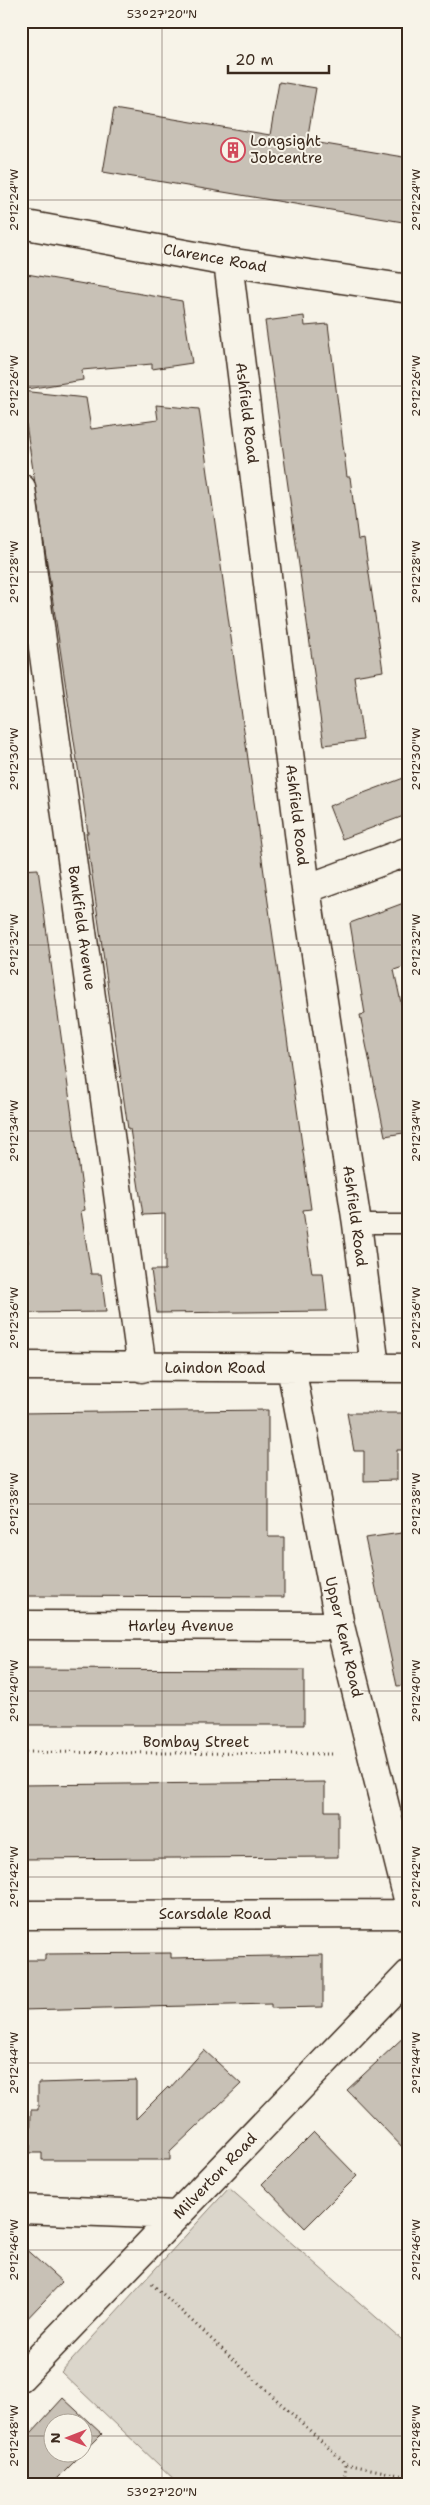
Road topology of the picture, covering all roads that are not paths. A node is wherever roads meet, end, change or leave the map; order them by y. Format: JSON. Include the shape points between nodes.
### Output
{"nodes":[{"id":1,"x":21,"y":224,"type":"edge"},
{"id":2,"x":228,"y":262,"type":"junction"},
{"id":3,"x":409,"y":289,"type":"edge"},
{"id":4,"x":21,"y":488,"type":"edge"},
{"id":5,"x":409,"y":851,"type":"edge"},
{"id":6,"x":306,"y":889,"type":"junction"},
{"id":7,"x":357,"y":1224,"type":"junction"},
{"id":8,"x":409,"y":1224,"type":"edge"},
{"id":9,"x":21,"y":1366,"type":"edge"},
{"id":10,"x":376,"y":1367,"type":"junction"},
{"id":11,"x":142,"y":1368,"type":"junction"},
{"id":12,"x":291,"y":1368,"type":"junction"},
{"id":13,"x":409,"y":1368,"type":"edge"},
{"id":14,"x":21,"y":1625,"type":"edge"},
{"id":15,"x":340,"y":1626,"type":"junction"},
{"id":16,"x":409,"y":1903,"type":"edge"},
{"id":17,"x":409,"y":1914,"type":"edge"},
{"id":18,"x":21,"y":1915,"type":"edge"},
{"id":19,"x":409,"y":1974,"type":"edge"},
{"id":20,"x":21,"y":2209,"type":"edge"},
{"id":21,"x":177,"y":2215,"type":"junction"},
{"id":22,"x":21,"y":2377,"type":"edge"}],
"edges":[{"from":1,"to":2,"type":"street","name":"Clarence Road"},
{"from":2,"to":3,"type":"street","name":"Clarence Road"},
{"from":2,"to":6,"type":"street","name":"Ashfield Road"},
{"from":4,"to":11,"type":"street","name":"Bankfield Avenue"},
{"from":5,"to":6,"type":"street"},
{"from":6,"to":7,"type":"street","name":"Ashfield Road"},
{"from":7,"to":8,"type":"lane"},
{"from":7,"to":10,"type":"street","name":"Ashfield Road"},
{"from":9,"to":11,"type":"street","name":"Laindon Road"},
{"from":10,"to":12,"type":"street","name":"Laindon Road"},
{"from":10,"to":13,"type":"street","name":"Laindon Road"},
{"from":11,"to":12,"type":"street","name":"Laindon Road"},
{"from":12,"to":15,"type":"street","name":"Upper Kent Road"},
{"from":14,"to":15,"type":"street","name":"Harley Avenue"},
{"from":15,"to":16,"type":"street","name":"Upper Kent Road"},
{"from":17,"to":18,"type":"street","name":"Scarsdale Road"},
{"from":19,"to":21,"type":"street","name":"Milverton Road"},
{"from":20,"to":21,"type":"street"},
{"from":21,"to":22,"type":"street","name":"Milverton Road"}]}
